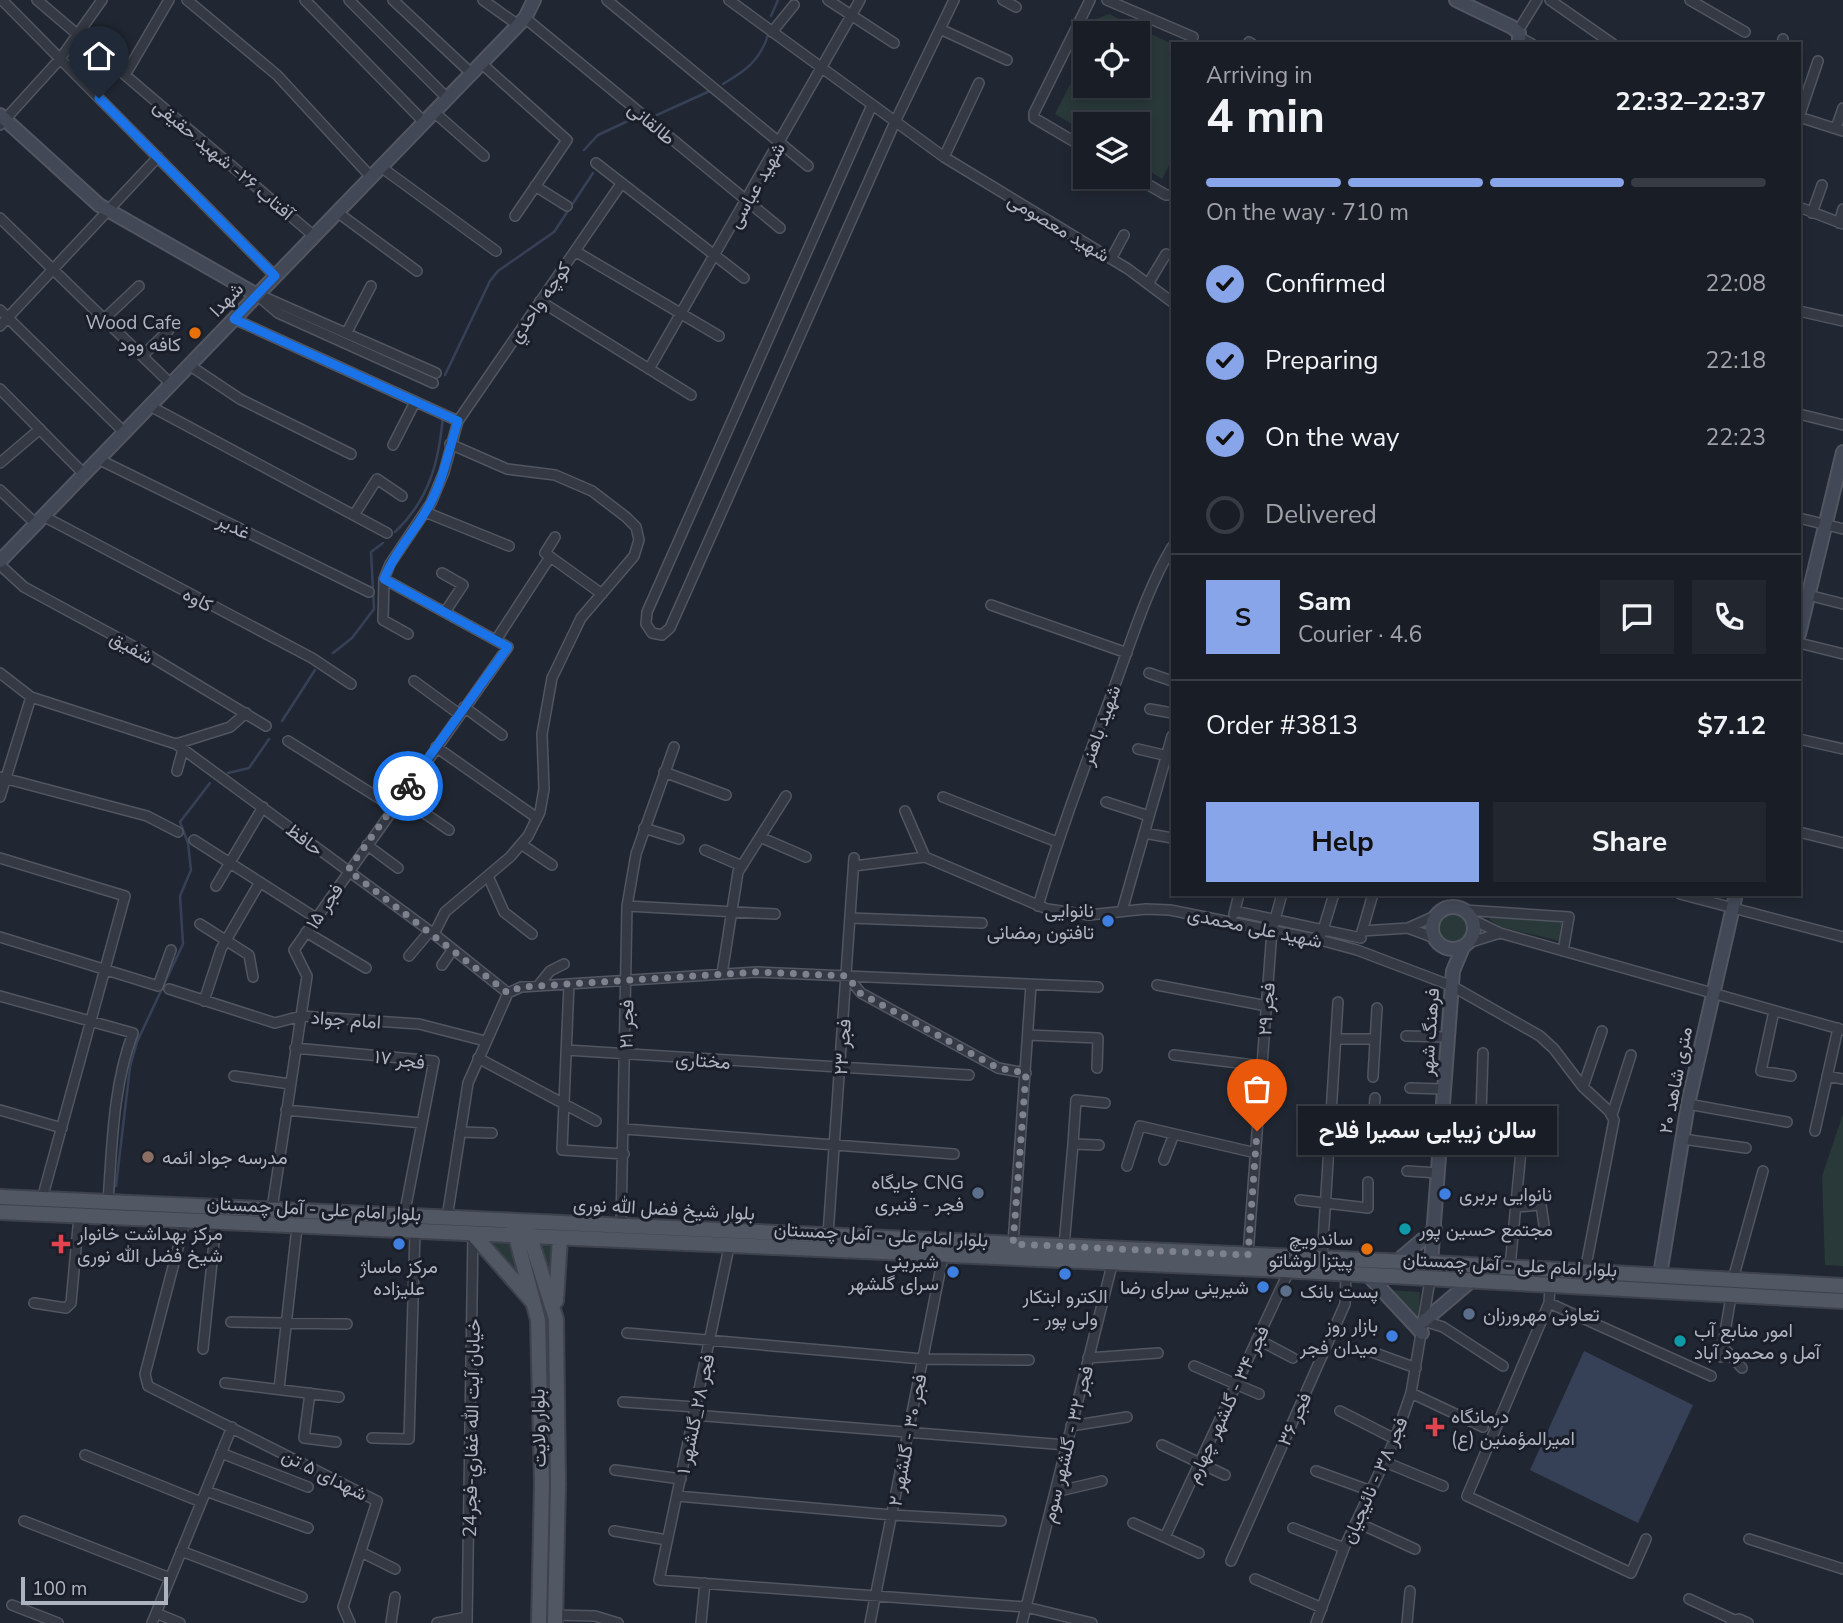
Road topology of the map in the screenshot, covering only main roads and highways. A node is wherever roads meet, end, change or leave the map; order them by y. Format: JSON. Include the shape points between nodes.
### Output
{"nodes":[{"id":1,"x":534,"y":0,"type":"edge"},
{"id":2,"x":1456,"y":0,"type":"edge"},
{"id":3,"x":1520,"y":35,"type":"edge"},
{"id":4,"x":2,"y":120,"type":"edge"},
{"id":5,"x":257,"y":295,"type":"junction"},
{"id":6,"x":1843,"y":452,"type":"edge"},
{"id":7,"x":0,"y":563,"type":"edge"},
{"id":8,"x":1801,"y":625,"type":"edge"},
{"id":9,"x":1452,"y":896,"type":"edge"},
{"id":10,"x":1459,"y":896,"type":"edge"},
{"id":11,"x":1734,"y":901,"type":"edge"},
{"id":12,"x":1441,"y":912,"type":"junction"},
{"id":13,"x":1468,"y":915,"type":"junction"},
{"id":14,"x":1440,"y":943,"type":"junction"},
{"id":15,"x":1466,"y":945,"type":"junction"},
{"id":16,"x":1453,"y":971,"type":"junction"},
{"id":17,"x":0,"y":1197,"type":"edge"},
{"id":18,"x":0,"y":1213,"type":"edge"},
{"id":19,"x":660,"y":1228,"type":"junction"},
{"id":20,"x":521,"y":1229,"type":"junction"},
{"id":21,"x":695,"y":1229,"type":"junction"},
{"id":22,"x":1434,"y":1229,"type":"junction"},
{"id":23,"x":473,"y":1234,"type":"junction"},
{"id":24,"x":560,"y":1238,"type":"junction"},
{"id":25,"x":658,"y":1243,"type":"junction"},
{"id":26,"x":693,"y":1245,"type":"junction"},
{"id":27,"x":1396,"y":1262,"type":"junction"},
{"id":28,"x":1432,"y":1264,"type":"junction"},
{"id":29,"x":1451,"y":1264,"type":"joint"},
{"id":30,"x":1368,"y":1275,"type":"junction"},
{"id":31,"x":1660,"y":1275,"type":"junction"},
{"id":32,"x":1430,"y":1280,"type":"junction"},
{"id":33,"x":1470,"y":1282,"type":"junction"},
{"id":34,"x":1843,"y":1286,"type":"edge"},
{"id":35,"x":549,"y":1290,"type":"junction"},
{"id":36,"x":534,"y":1298,"type":"junction"},
{"id":37,"x":1843,"y":1301,"type":"edge"},
{"id":38,"x":555,"y":1310,"type":"junction"},
{"id":39,"x":555,"y":1619,"type":"edge"},
{"id":40,"x":539,"y":1623,"type":"edge"}],
"edges":[{"from":1,"to":5,"type":"main road","name":"شهدا","via":[[522,21]]},
{"from":2,"to":3,"type":"main road"},
{"from":4,"to":5,"type":"main road","via":[[108,211]]},
{"from":5,"to":7,"type":"main road","name":"شهدا"},
{"from":6,"to":8,"type":"main road"},
{"from":9,"to":12,"type":"main road"},
{"from":10,"to":13,"type":"main road"},
{"from":11,"to":31,"type":"main road","name":"۲۰ متری شاهد","via":[[1688,1104]]},
{"from":12,"to":13,"type":"main road"},
{"from":12,"to":14,"type":"main road","via":[[1433,926]]},
{"from":13,"to":15,"type":"main road","via":[[1474,934]]},
{"from":14,"to":15,"type":"main road"},
{"from":14,"to":16,"type":"main road"},
{"from":15,"to":16,"type":"main road"},
{"from":16,"to":22,"type":"main road","name":"فرهنگ شهر"},
{"from":17,"to":20,"type":"main road","name":"بلوار شیخ فضل الله نوری","via":[[447,1218]]},
{"from":18,"to":23,"type":"main road","name":"بلوار امام علی - آمل چمستان"},
{"from":19,"to":20,"type":"main road","name":"بلوار شیخ فضل الله نوری"},
{"from":19,"to":21,"type":"main road","name":"بلوار شیخ فضل الله نوری"},
{"from":19,"to":25,"type":"main road","via":[[663,1239]]},
{"from":20,"to":23,"type":"main road","name":"بلوار امام علی - آمل چمستان"},
{"from":20,"to":24,"type":"main road","name":"بلوار امام علی - آمل چمستان"},
{"from":20,"to":35,"type":"main road","name":"بلوار ولایت"},
{"from":20,"to":36,"type":"main road","name":"بلوار ولایت"},
{"from":21,"to":26,"type":"main road"},
{"from":21,"to":27,"type":"main road","name":"بلوار شیخ فضل الله نوری"},
{"from":22,"to":27,"type":"main road"},
{"from":22,"to":28,"type":"main road","name":"فرهنگ شهر"},
{"from":23,"to":36,"type":"main road"},
{"from":24,"to":25,"type":"main road","name":"بلوار امام علی - آمل چمستان"},
{"from":24,"to":38,"type":"main road"},
{"from":25,"to":26,"type":"main road","name":"بلوار امام علی - آمل چمستان"},
{"from":26,"to":30,"type":"main road","name":"بلوار امام علی - آمل چمستان"},
{"from":27,"to":28,"type":"main road","name":"بلوار شیخ فضل الله نوری"},
{"from":28,"to":29,"type":"main road","name":"بلوار شیخ فضل الله نوری"},
{"from":28,"to":32,"type":"main road"},
{"from":29,"to":31,"type":"main road","name":"بلوار امام علی - آمل چمستان"},
{"from":30,"to":32,"type":"main road","name":"بلوار امام علی - آمل چمستان"},
{"from":30,"to":33,"type":"main road","via":[[1423,1327]]},
{"from":31,"to":34,"type":"main road","name":"بلوار امام علی - آمل چمستان"},
{"from":32,"to":33,"type":"main road","name":"بلوار امام علی - آمل چمستان"},
{"from":33,"to":37,"type":"main road","name":"بلوار امام علی - آمل چمستان"},
{"from":35,"to":36,"type":"main road","via":[[538,1287]]},
{"from":35,"to":38,"type":"main road","name":"بلوار ولایت"},
{"from":36,"to":40,"type":"main road","name":"بلوار ولایت","via":[[542,1483]]},
{"from":38,"to":39,"type":"main road","name":"بلوار ولایت"}]}
